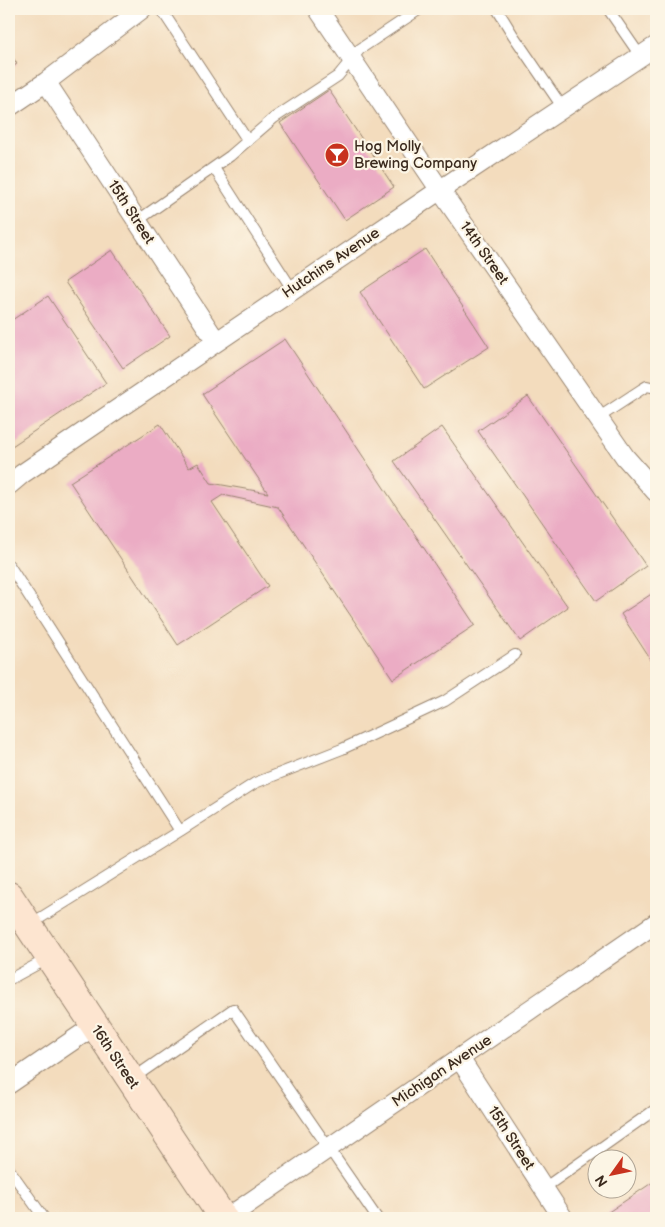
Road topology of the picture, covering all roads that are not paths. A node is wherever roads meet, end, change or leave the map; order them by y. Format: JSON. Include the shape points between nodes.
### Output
{"nodes":[{"id":1,"x":142,"y":9,"type":"edge"},
{"id":2,"x":162,"y":9,"type":"edge"},
{"id":3,"x":318,"y":9,"type":"edge"},
{"id":4,"x":420,"y":9,"type":"edge"},
{"id":5,"x":497,"y":9,"type":"edge"},
{"id":6,"x":608,"y":9,"type":"edge"},
{"id":7,"x":648,"y":52,"type":"edge"},
{"id":8,"x":352,"y":59,"type":"junction"},
{"id":9,"x":46,"y":82,"type":"junction"},
{"id":10,"x":9,"y":107,"type":"edge"},
{"id":11,"x":563,"y":108,"type":"junction"},
{"id":12,"x":248,"y":141,"type":"junction"},
{"id":13,"x":214,"y":168,"type":"junction"},
{"id":14,"x":440,"y":190,"type":"junction"},
{"id":15,"x":137,"y":221,"type":"junction"},
{"id":16,"x":292,"y":289,"type":"junction"},
{"id":17,"x":216,"y":341,"type":"junction"},
{"id":18,"x":651,"y":387,"type":"dead end"},
{"id":19,"x":598,"y":418,"type":"junction"},
{"id":20,"x":9,"y":485,"type":"edge"},
{"id":21,"x":656,"y":492,"type":"edge"},
{"id":22,"x":9,"y":566,"type":"edge"},
{"id":23,"x":516,"y":655,"type":"dead end"},
{"id":24,"x":180,"y":831,"type":"junction"},
{"id":25,"x":9,"y":896,"type":"edge"},
{"id":26,"x":656,"y":923,"type":"edge"},
{"id":27,"x":28,"y":925,"type":"junction"},
{"id":28,"x":50,"y":957,"type":"junction"},
{"id":29,"x":9,"y":978,"type":"edge"},
{"id":30,"x":94,"y":1026,"type":"junction"},
{"id":31,"x":460,"y":1059,"type":"junction"},
{"id":32,"x":131,"y":1080,"type":"junction"},
{"id":33,"x":9,"y":1084,"type":"edge"},
{"id":34,"x":656,"y":1109,"type":"edge"},
{"id":35,"x":329,"y":1148,"type":"junction"},
{"id":36,"x":9,"y":1169,"type":"edge"},
{"id":37,"x":544,"y":1188,"type":"junction"},
{"id":38,"x":44,"y":1218,"type":"edge"},
{"id":39,"x":223,"y":1218,"type":"edge"},
{"id":40,"x":227,"y":1218,"type":"edge"},
{"id":41,"x":377,"y":1218,"type":"edge"},
{"id":42,"x":563,"y":1218,"type":"edge"}],
"edges":[{"from":1,"to":9,"type":"street"},
{"from":2,"to":12,"type":"lane"},
{"from":3,"to":8,"type":"street","name":"14th Street"},
{"from":4,"to":8,"type":"lane","via":[[360,50]]},
{"from":5,"to":11,"type":"lane"},
{"from":6,"to":7,"type":"lane"},
{"from":7,"to":11,"type":"street","name":"Hutchins Avenue"},
{"from":8,"to":12,"type":"lane","via":[[338,76],[274,118]]},
{"from":8,"to":14,"type":"street","name":"14th Street"},
{"from":9,"to":10,"type":"street"},
{"from":9,"to":15,"type":"street","name":"15th Street"},
{"from":11,"to":14,"type":"street","name":"Hutchins Avenue"},
{"from":12,"to":13,"type":"lane"},
{"from":13,"to":15,"type":"lane"},
{"from":13,"to":16,"type":"lane"},
{"from":14,"to":16,"type":"street","name":"Hutchins Avenue"},
{"from":14,"to":19,"type":"street","name":"14th Street"},
{"from":15,"to":17,"type":"street","name":"15th Street"},
{"from":16,"to":17,"type":"street","name":"Hutchins Avenue"},
{"from":17,"to":20,"type":"street","name":"Hutchins Avenue"},
{"from":18,"to":19,"type":"lane","via":[[647,386]]},
{"from":19,"to":21,"type":"street","name":"14th Street","via":[[625,457]]},
{"from":22,"to":24,"type":"lane"},
{"from":23,"to":24,"type":"lane","via":[[446,702],[342,749],[255,783]]},
{"from":24,"to":27,"type":"lane"},
{"from":25,"to":27,"type":"street","name":"16th Street"},
{"from":26,"to":31,"type":"street","name":"Michigan Avenue"},
{"from":27,"to":28,"type":"street","name":"16th Street"},
{"from":28,"to":29,"type":"lane"},
{"from":28,"to":30,"type":"street","name":"16th Street"},
{"from":30,"to":32,"type":"street","name":"16th Street"},
{"from":30,"to":33,"type":"street"},
{"from":31,"to":35,"type":"street","name":"Michigan Avenue"},
{"from":31,"to":37,"type":"street","name":"15th Street"},
{"from":32,"to":35,"type":"lane","via":[[233,1009]]},
{"from":32,"to":39,"type":"street","name":"16th Street"},
{"from":34,"to":37,"type":"lane"},
{"from":35,"to":40,"type":"street","name":"Michigan Avenue"},
{"from":35,"to":41,"type":"lane"},
{"from":36,"to":38,"type":"lane"},
{"from":37,"to":42,"type":"street","name":"15th Street"}]}
